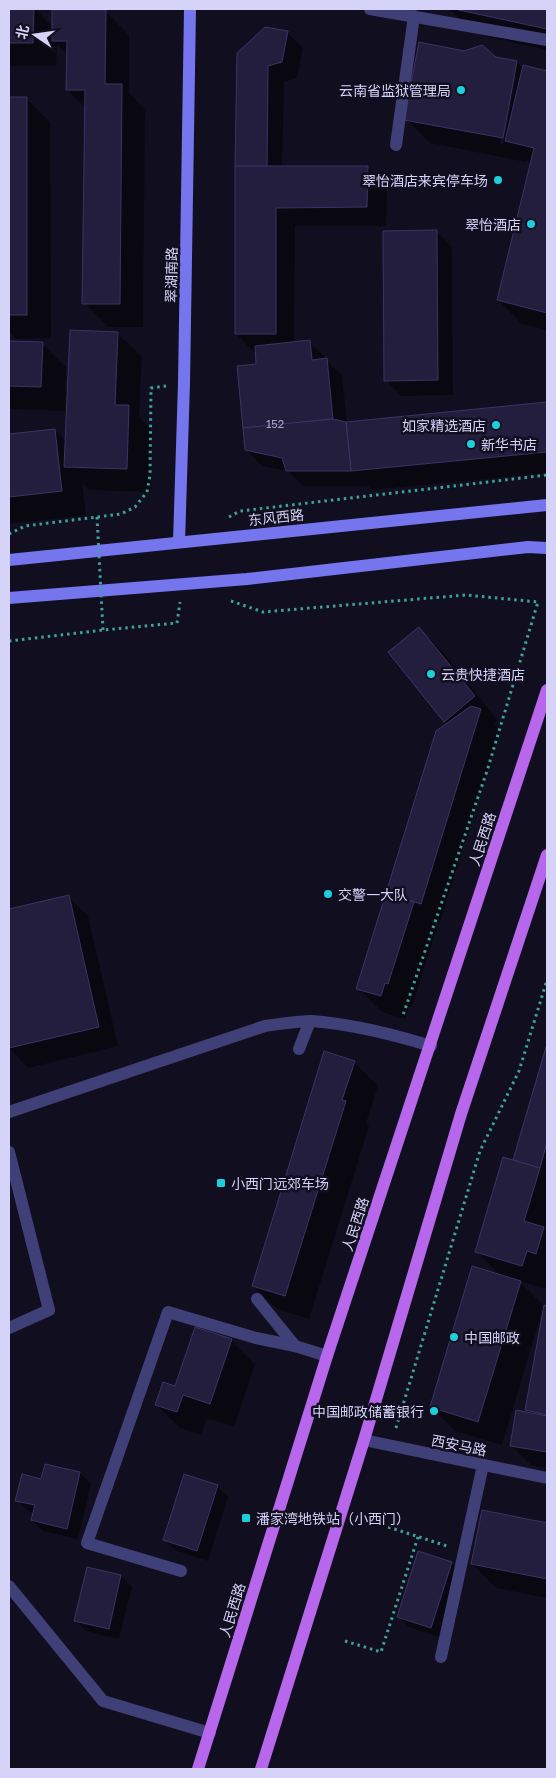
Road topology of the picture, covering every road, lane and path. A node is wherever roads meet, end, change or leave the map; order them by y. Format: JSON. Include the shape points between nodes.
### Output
{"nodes":[{"id":1,"x":190,"y":9,"type":"edge"},
{"id":2,"x":370,"y":9,"type":"edge"},
{"id":3,"x":400,"y":11,"type":"edge"},
{"id":4,"x":414,"y":16,"type":"junction"},
{"id":5,"x":547,"y":39,"type":"edge"},
{"id":6,"x":396,"y":145,"type":"dead end"},
{"id":7,"x":151,"y":388,"type":"dead end"},
{"id":8,"x":547,"y":475,"type":"edge"},
{"id":9,"x":547,"y":505,"type":"edge"},
{"id":10,"x":97,"y":517,"type":"junction"},
{"id":11,"x":223,"y":520,"type":"dead end"},
{"id":12,"x":9,"y":534,"type":"edge"},
{"id":13,"x":179,"y":542,"type":"junction"},
{"id":14,"x":547,"y":548,"type":"edge"},
{"id":15,"x":9,"y":560,"type":"edge"},
{"id":16,"x":9,"y":598,"type":"edge"},
{"id":17,"x":228,"y":600,"type":"dead end"},
{"id":18,"x":177,"y":623,"type":"dead end"},
{"id":19,"x":103,"y":630,"type":"junction"},
{"id":20,"x":9,"y":641,"type":"edge"},
{"id":21,"x":547,"y":690,"type":"edge"},
{"id":22,"x":547,"y":855,"type":"edge"},
{"id":23,"x":547,"y":980,"type":"edge"},
{"id":24,"x":310,"y":1021,"type":"junction"},
{"id":25,"x":396,"y":1035,"type":"junction"},
{"id":26,"x":430,"y":1046,"type":"junction"},
{"id":27,"x":299,"y":1049,"type":"dead end"},
{"id":28,"x":9,"y":1112,"type":"edge"},
{"id":29,"x":9,"y":1152,"type":"edge"},
{"id":30,"x":257,"y":1299,"type":"dead end"},
{"id":31,"x":9,"y":1328,"type":"edge"},
{"id":32,"x":295,"y":1346,"type":"junction"},
{"id":33,"x":327,"y":1356,"type":"junction"},
{"id":34,"x":364,"y":1440,"type":"junction"},
{"id":35,"x":391,"y":1446,"type":"junction"},
{"id":36,"x":483,"y":1465,"type":"junction"},
{"id":37,"x":547,"y":1478,"type":"edge"},
{"id":38,"x":382,"y":1525,"type":"dead end"},
{"id":39,"x":418,"y":1536,"type":"junction"},
{"id":40,"x":464,"y":1552,"type":"junction"},
{"id":41,"x":180,"y":1571,"type":"dead end"},
{"id":42,"x":9,"y":1586,"type":"edge"},
{"id":43,"x":345,"y":1641,"type":"dead end"},
{"id":44,"x":442,"y":1657,"type":"dead end"},
{"id":45,"x":210,"y":1733,"type":"junction"},
{"id":46,"x":198,"y":1769,"type":"edge"},
{"id":47,"x":261,"y":1769,"type":"edge"}],
"edges":[{"from":1,"to":13,"type":"main road","name":"翠湖南路"},
{"from":2,"to":3,"type":"street"},
{"from":3,"to":4,"type":"street"},
{"from":4,"to":5,"type":"street"},
{"from":4,"to":6,"type":"street"},
{"from":7,"to":10,"type":"path","via":[[147,492],[135,507],[120,514]]},
{"from":8,"to":11,"type":"path","via":[[240,511]]},
{"from":9,"to":13,"type":"main road","name":"东风西路"},
{"from":10,"to":12,"type":"path","via":[[24,526]]},
{"from":10,"to":19,"type":"path","bridge":true},
{"from":13,"to":15,"type":"main road","name":"东风西路"},
{"from":14,"to":16,"type":"main road","via":[[528,547],[248,579]]},
{"from":17,"to":25,"type":"path","via":[[263,612],[466,595],[538,602],[487,771]]},
{"from":18,"to":19,"type":"path"},
{"from":19,"to":20,"type":"path"},
{"from":21,"to":26,"type":"main road","name":"人民西路"},
{"from":22,"to":34,"type":"main road","via":[[461,1114]]},
{"from":23,"to":35,"type":"path","via":[[520,1071],[480,1150]]},
{"from":24,"to":25,"type":"street"},
{"from":24,"to":27,"type":"street"},
{"from":24,"to":28,"type":"street","via":[[265,1026]]},
{"from":25,"to":26,"type":"street"},
{"from":26,"to":33,"type":"main road","name":"人民西路"},
{"from":29,"to":31,"type":"street","via":[[49,1310]]},
{"from":30,"to":32,"type":"street"},
{"from":32,"to":33,"type":"street"},
{"from":32,"to":41,"type":"street","via":[[168,1312],[87,1543]]},
{"from":33,"to":45,"type":"main road","name":"人民西路"},
{"from":34,"to":35,"type":"street","name":"西安马路"},
{"from":34,"to":47,"type":"main road"},
{"from":35,"to":36,"type":"street","name":"西安马路"},
{"from":36,"to":37,"type":"street","name":"西安马路"},
{"from":36,"to":40,"type":"street"},
{"from":38,"to":39,"type":"path"},
{"from":39,"to":40,"type":"path"},
{"from":39,"to":43,"type":"path","via":[[381,1652]]},
{"from":40,"to":44,"type":"street"},
{"from":42,"to":45,"type":"street","via":[[103,1701]]},
{"from":45,"to":46,"type":"main road","name":"人民西路"}]}
